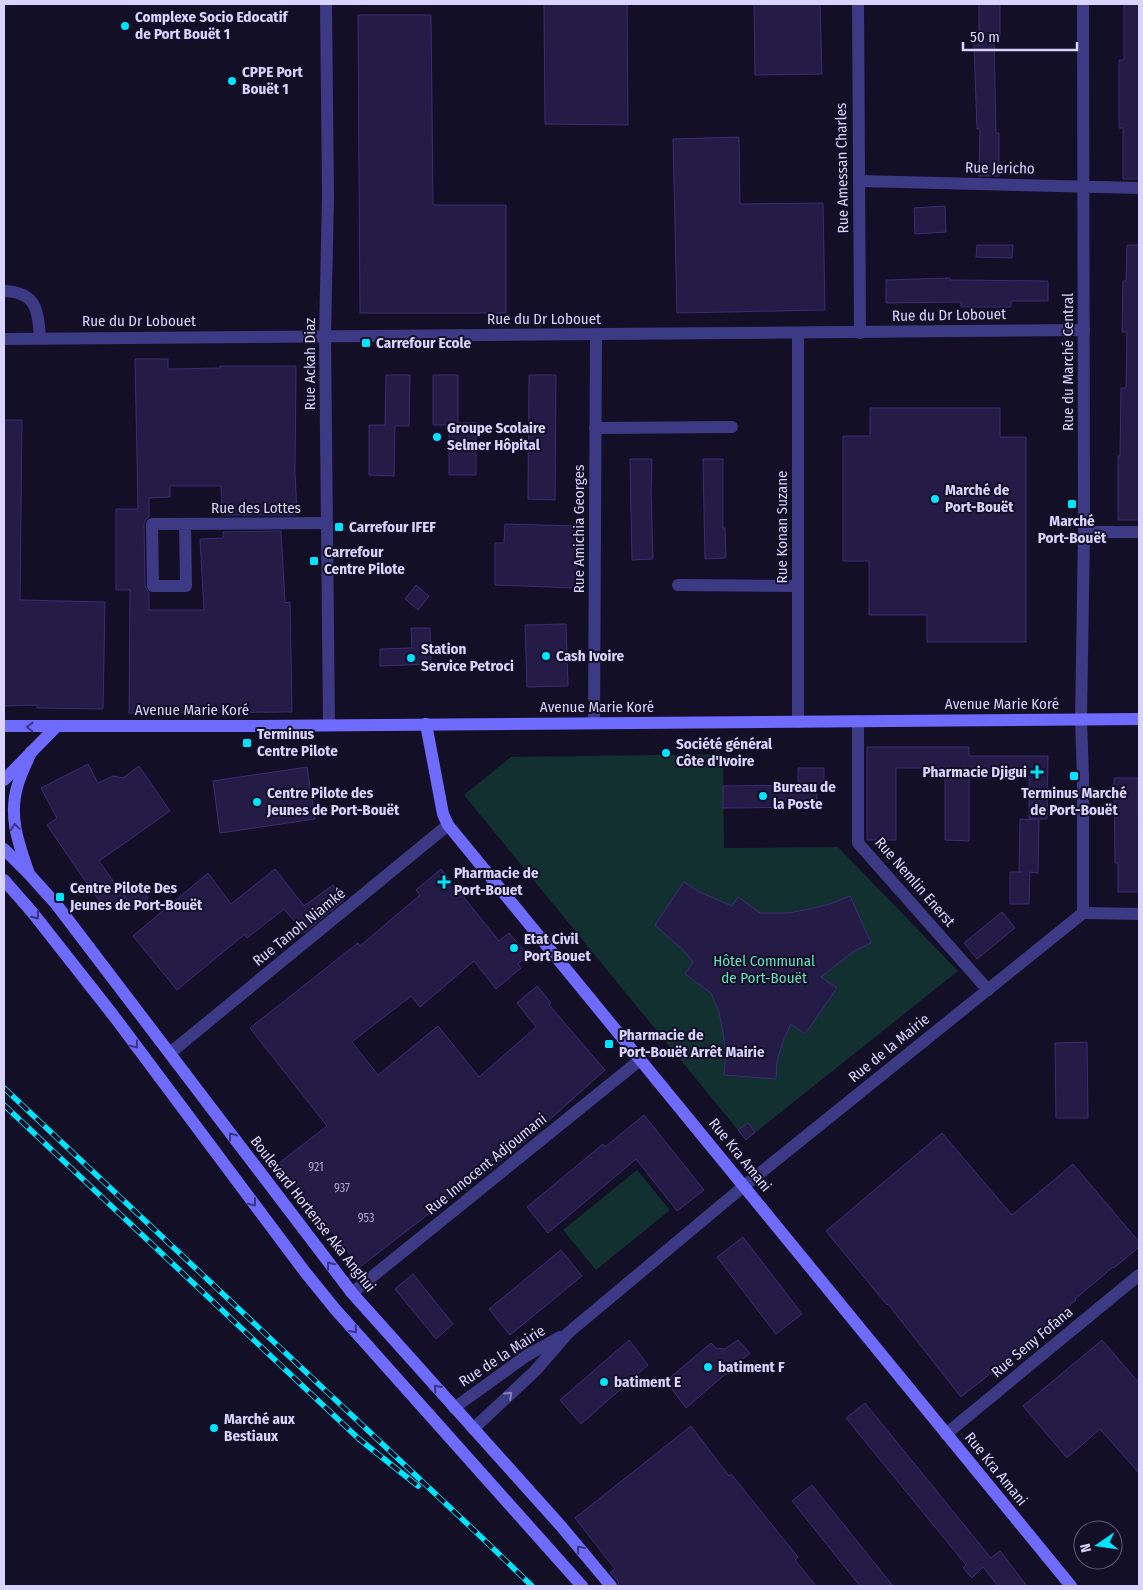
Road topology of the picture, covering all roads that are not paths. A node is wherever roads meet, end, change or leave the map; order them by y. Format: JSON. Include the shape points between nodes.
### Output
{"nodes":[{"id":1,"x":326,"y":4,"type":"edge"},
{"id":2,"x":858,"y":4,"type":"edge"},
{"id":3,"x":1083,"y":4,"type":"edge"},
{"id":4,"x":859,"y":181,"type":"junction"},
{"id":5,"x":1084,"y":186,"type":"junction"},
{"id":6,"x":1139,"y":188,"type":"edge"},
{"id":7,"x":4,"y":292,"type":"edge"},
{"id":8,"x":1084,"y":330,"type":"junction"},
{"id":9,"x":798,"y":333,"type":"junction"},
{"id":10,"x":860,"y":333,"type":"junction"},
{"id":11,"x":596,"y":334,"type":"junction"},
{"id":12,"x":325,"y":336,"type":"junction"},
{"id":13,"x":40,"y":338,"type":"junction"},
{"id":14,"x":4,"y":339,"type":"edge"},
{"id":15,"x":732,"y":427,"type":"dead end"},
{"id":16,"x":595,"y":428,"type":"junction"},
{"id":17,"x":185,"y":524,"type":"junction"},
{"id":18,"x":327,"y":524,"type":"junction"},
{"id":19,"x":1084,"y":532,"type":"junction"},
{"id":20,"x":1139,"y":532,"type":"edge"},
{"id":21,"x":678,"y":585,"type":"dead end"},
{"id":22,"x":798,"y":586,"type":"junction"},
{"id":23,"x":1139,"y":719,"type":"edge"},
{"id":24,"x":1081,"y":720,"type":"junction"},
{"id":25,"x":858,"y":721,"type":"junction"},
{"id":26,"x":798,"y":722,"type":"junction"},
{"id":27,"x":594,"y":723,"type":"junction"},
{"id":28,"x":426,"y":724,"type":"junction"},
{"id":29,"x":329,"y":725,"type":"junction"},
{"id":30,"x":4,"y":726,"type":"edge"},
{"id":31,"x":56,"y":727,"type":"junction"},
{"id":32,"x":31,"y":752,"type":"junction"},
{"id":33,"x":4,"y":780,"type":"edge"},
{"id":34,"x":448,"y":826,"type":"junction"},
{"id":35,"x":4,"y":849,"type":"edge"},
{"id":36,"x":29,"y":874,"type":"junction"},
{"id":37,"x":4,"y":880,"type":"edge"},
{"id":38,"x":1083,"y":913,"type":"junction"},
{"id":39,"x":1139,"y":914,"type":"edge"},
{"id":40,"x":988,"y":990,"type":"junction"},
{"id":41,"x":170,"y":1053,"type":"junction"},
{"id":42,"x":640,"y":1060,"type":"junction"},
{"id":43,"x":744,"y":1186,"type":"junction"},
{"id":44,"x":1139,"y":1275,"type":"edge"},
{"id":45,"x":352,"y":1293,"type":"junction"},
{"id":46,"x":568,"y":1333,"type":"junction"},
{"id":47,"x":454,"y":1408,"type":"junction"},
{"id":48,"x":473,"y":1429,"type":"junction"},
{"id":49,"x":946,"y":1434,"type":"junction"},
{"id":50,"x":582,"y":1586,"type":"edge"},
{"id":51,"x":611,"y":1586,"type":"edge"},
{"id":52,"x":1071,"y":1586,"type":"edge"}],
"edges":[{"from":1,"to":12,"type":"street","name":"Rue Ackah Diaz","via":[[328,196]]},
{"from":2,"to":4,"type":"street","name":"Rue Amessan Charles"},
{"from":3,"to":5,"type":"street","name":"Rue du Marché Central"},
{"from":4,"to":5,"type":"street","name":"Rue Jericho"},
{"from":4,"to":10,"type":"street","name":"Rue Amessan Charles"},
{"from":5,"to":6,"type":"street","name":"Rue Jericho"},
{"from":5,"to":8,"type":"street","name":"Rue du Marché Central"},
{"from":7,"to":13,"type":"street","via":[[26,296],[33,303],[38,313]]},
{"from":8,"to":10,"type":"street","name":"Rue du Dr Lobouet"},
{"from":8,"to":19,"type":"street","name":"Rue du Marché Central"},
{"from":9,"to":10,"type":"street","name":"Rue du Dr Lobouet"},
{"from":9,"to":11,"type":"street","name":"Rue du Dr Lobouet"},
{"from":9,"to":22,"type":"street","name":"Rue Konan Suzane"},
{"from":11,"to":12,"type":"street","name":"Rue du Dr Lobouet"},
{"from":11,"to":16,"type":"street","name":"Rue Amichia Georges"},
{"from":12,"to":13,"type":"street","name":"Rue du Dr Lobouet"},
{"from":12,"to":18,"type":"street","name":"Rue Ackah Diaz"},
{"from":13,"to":14,"type":"street","name":"Rue du Dr Lobouet"},
{"from":15,"to":16,"type":"street"},
{"from":16,"to":27,"type":"street","name":"Rue Amichia Georges"},
{"from":17,"to":17,"type":"street","name":"Rue des Lottes","via":[[186,586],[153,586],[152,524]]},
{"from":17,"to":18,"type":"street","name":"Rue des Lottes"},
{"from":18,"to":29,"type":"street","name":"Rue Ackah Diaz"},
{"from":19,"to":20,"type":"street"},
{"from":19,"to":24,"type":"street","name":"Rue du Marché Central"},
{"from":21,"to":22,"type":"street"},
{"from":22,"to":26,"type":"street","name":"Rue Konan Suzane"},
{"from":23,"to":24,"type":"main road","name":"Avenue Marie Koré"},
{"from":24,"to":25,"type":"main road","name":"Avenue Marie Koré"},
{"from":24,"to":38,"type":"street"},
{"from":25,"to":26,"type":"main road","name":"Avenue Marie Koré"},
{"from":25,"to":40,"type":"street","name":"Rue Nemlin Enerst","via":[[858,843]]},
{"from":26,"to":27,"type":"main road","name":"Avenue Marie Koré"},
{"from":27,"to":28,"type":"main road","name":"Avenue Marie Koré"},
{"from":28,"to":29,"type":"main road","name":"Avenue Marie Koré"},
{"from":28,"to":34,"type":"main road","name":"Rue Kra Amani"},
{"from":29,"to":31,"type":"main road","name":"Avenue Marie Koré"},
{"from":31,"to":30,"type":"main road","name":"Avenue Marie Koré","one_way":true},
{"from":31,"to":32,"type":"main road"},
{"from":32,"to":33,"type":"main road"},
{"from":36,"to":32,"type":"main road","one_way":true,"via":[[16,836],[14,800]]},
{"from":34,"to":41,"type":"street","name":"Rue Tanoh Niamké"},
{"from":34,"to":42,"type":"main road","name":"Rue Kra Amani"},
{"from":35,"to":36,"type":"main road","name":"Boulevard Hortense Aka Anghui"},
{"from":36,"to":41,"type":"main road","name":"Boulevard Hortense Aka Anghui","via":[[56,904]]},
{"from":37,"to":50,"type":"main road","one_way":true,"via":[[101,1000],[335,1309]]},
{"from":38,"to":39,"type":"street"},
{"from":38,"to":40,"type":"street","name":"Rue de la Mairie"},
{"from":40,"to":43,"type":"street","name":"Rue de la Mairie"},
{"from":45,"to":41,"type":"main road","name":"Boulevard Hortense Aka Anghui","one_way":true},
{"from":42,"to":43,"type":"main road","name":"Rue Kra Amani"},
{"from":42,"to":45,"type":"street","name":"Rue Innocent Adjoumani"},
{"from":43,"to":46,"type":"street","name":"Rue de la Mairie"},
{"from":43,"to":49,"type":"main road","name":"Rue Kra Amani"},
{"from":44,"to":49,"type":"street","name":"Rue Seny Fofana"},
{"from":47,"to":45,"type":"main road","name":"Boulevard Hortense Aka Anghui","one_way":true},
{"from":46,"to":47,"type":"street","name":"Rue de la Mairie","via":[[526,1356]]},
{"from":48,"to":46,"type":"street","name":"Rue de la Mairie","one_way":true,"via":[[536,1370]]},
{"from":47,"to":48,"type":"main road","name":"Boulevard Hortense Aka Anghui"},
{"from":51,"to":48,"type":"main road","name":"Boulevard Hortense Aka Anghui","one_way":true,"via":[[560,1524]]},
{"from":49,"to":52,"type":"main road","name":"Rue Kra Amani"}]}
